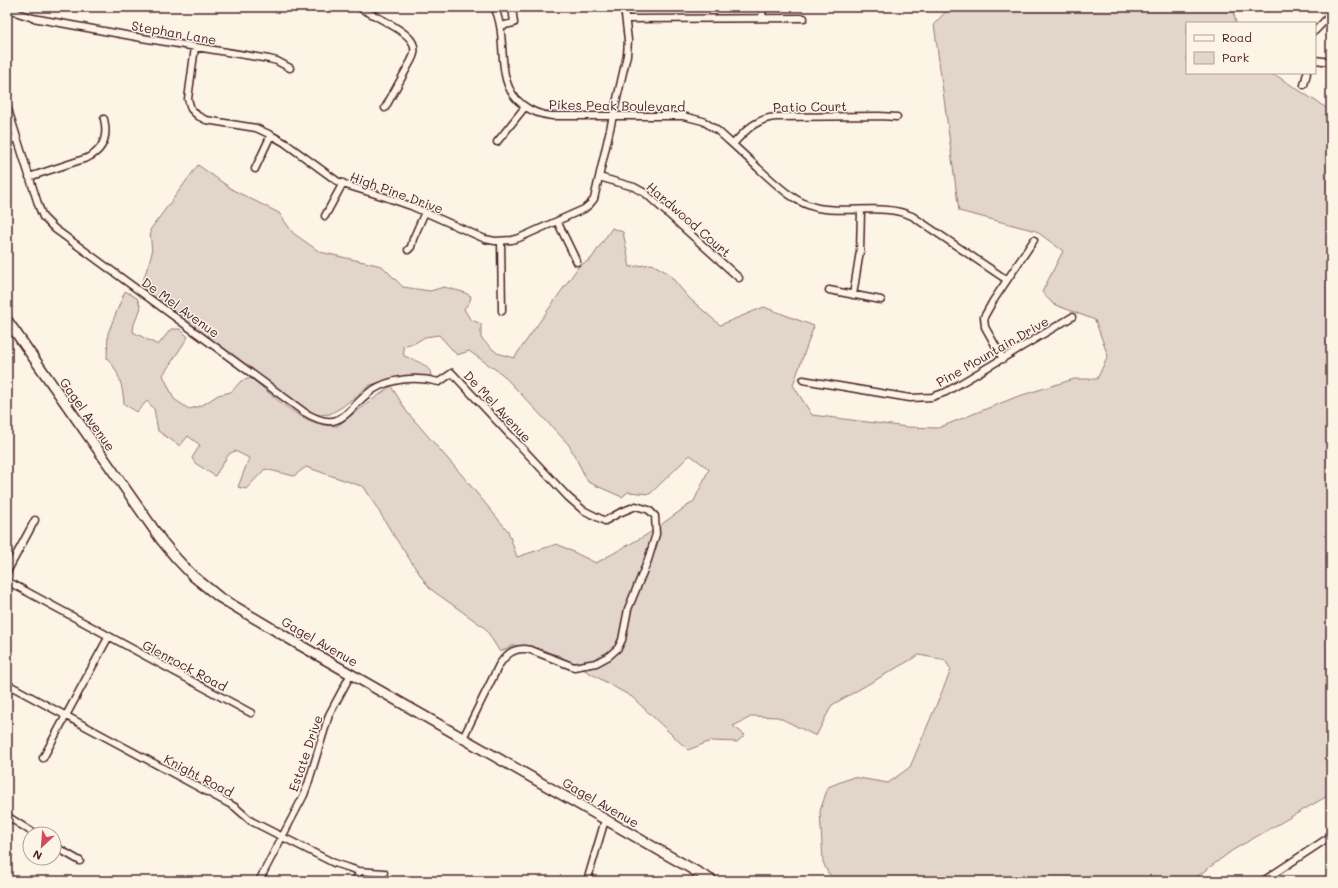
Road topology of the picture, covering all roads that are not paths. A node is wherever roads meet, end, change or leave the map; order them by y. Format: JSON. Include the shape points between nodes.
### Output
{"nodes":[{"id":1,"x":9,"y":7,"type":"edge"},
{"id":2,"x":358,"y":7,"type":"edge"},
{"id":3,"x":494,"y":7,"type":"edge"},
{"id":4,"x":512,"y":7,"type":"edge"},
{"id":5,"x":624,"y":7,"type":"edge"},
{"id":6,"x":763,"y":7,"type":"edge"},
{"id":7,"x":1331,"y":14,"type":"edge"},
{"id":8,"x":762,"y":18,"type":"junction"},
{"id":9,"x":804,"y":18,"type":"dead end"},
{"id":10,"x":626,"y":19,"type":"junction"},
{"id":11,"x":500,"y":26,"type":"junction"},
{"id":12,"x":1316,"y":30,"type":"edge"},
{"id":13,"x":195,"y":47,"type":"junction"},
{"id":14,"x":1316,"y":60,"type":"edge"},
{"id":15,"x":1331,"y":62,"type":"edge"},
{"id":16,"x":290,"y":68,"type":"dead end"},
{"id":17,"x":1307,"y":74,"type":"edge"},
{"id":18,"x":1304,"y":85,"type":"dead end"},
{"id":19,"x":7,"y":106,"type":"edge"},
{"id":20,"x":525,"y":107,"type":"junction"},
{"id":21,"x":385,"y":108,"type":"dead end"},
{"id":22,"x":613,"y":116,"type":"junction"},
{"id":23,"x":897,"y":117,"type":"dead end"},
{"id":24,"x":104,"y":118,"type":"dead end"},
{"id":25,"x":270,"y":135,"type":"junction"},
{"id":26,"x":16,"y":138,"type":"junction"},
{"id":27,"x":7,"y":140,"type":"edge"},
{"id":28,"x":497,"y":142,"type":"dead end"},
{"id":29,"x":733,"y":144,"type":"junction"},
{"id":30,"x":255,"y":169,"type":"dead end"},
{"id":31,"x":29,"y":177,"type":"junction"},
{"id":32,"x":599,"y":177,"type":"junction"},
{"id":33,"x":343,"y":183,"type":"junction"},
{"id":34,"x":861,"y":210,"type":"junction"},
{"id":35,"x":425,"y":212,"type":"junction"},
{"id":36,"x":325,"y":216,"type":"dead end"},
{"id":37,"x":558,"y":221,"type":"junction"},
{"id":38,"x":1034,"y":240,"type":"dead end"},
{"id":39,"x":502,"y":241,"type":"junction"},
{"id":40,"x":408,"y":250,"type":"dead end"},
{"id":41,"x":577,"y":262,"type":"dead end"},
{"id":42,"x":739,"y":278,"type":"dead end"},
{"id":43,"x":1007,"y":280,"type":"junction"},
{"id":44,"x":829,"y":290,"type":"dead end"},
{"id":45,"x":853,"y":295,"type":"junction"},
{"id":46,"x":881,"y":300,"type":"dead end"},
{"id":47,"x":502,"y":311,"type":"dead end"},
{"id":48,"x":1072,"y":317,"type":"dead end"},
{"id":49,"x":7,"y":320,"type":"edge"},
{"id":50,"x":1003,"y":359,"type":"junction"},
{"id":51,"x":802,"y":380,"type":"dead end"},
{"id":52,"x":35,"y":520,"type":"dead end"},
{"id":53,"x":7,"y":572,"type":"edge"},
{"id":54,"x":7,"y":581,"type":"edge"},
{"id":55,"x":109,"y":636,"type":"junction"},
{"id":56,"x":351,"y":674,"type":"junction"},
{"id":57,"x":7,"y":684,"type":"edge"},
{"id":58,"x":251,"y":712,"type":"dead end"},
{"id":59,"x":66,"y":716,"type":"junction"},
{"id":60,"x":463,"y":738,"type":"junction"},
{"id":61,"x":43,"y":758,"type":"dead end"},
{"id":62,"x":7,"y":816,"type":"edge"},
{"id":63,"x":605,"y":820,"type":"junction"},
{"id":64,"x":23,"y":826,"type":"edge"},
{"id":65,"x":1331,"y":836,"type":"edge"},
{"id":66,"x":282,"y":837,"type":"junction"},
{"id":67,"x":62,"y":851,"type":"edge"},
{"id":68,"x":80,"y":861,"type":"dead end"},
{"id":69,"x":359,"y":871,"type":"junction"},
{"id":70,"x":384,"y":873,"type":"dead end"},
{"id":71,"x":259,"y":881,"type":"edge"},
{"id":72,"x":356,"y":881,"type":"edge"},
{"id":73,"x":587,"y":881,"type":"edge"},
{"id":74,"x":713,"y":881,"type":"edge"},
{"id":75,"x":1263,"y":881,"type":"edge"}],
"edges":[{"from":1,"to":13,"type":"street","name":"Stephan Lane","via":[[32,18]]},
{"from":2,"to":21,"type":"street","via":[[403,33],[411,40],[414,48],[412,61]]},
{"from":3,"to":11,"type":"street","name":"Pikes Peak Boulevard"},
{"from":4,"to":11,"type":"street","via":[[514,23]]},
{"from":5,"to":10,"type":"street","name":"High Pine Drive"},
{"from":6,"to":8,"type":"street"},
{"from":7,"to":12,"type":"street"},
{"from":8,"to":9,"type":"street"},
{"from":8,"to":10,"type":"street"},
{"from":10,"to":22,"type":"street","name":"High Pine Drive","via":[[627,55]]},
{"from":11,"to":20,"type":"street","name":"Pikes Peak Boulevard","via":[[505,76],[514,96]]},
{"from":13,"to":16,"type":"street","name":"Stephan Lane","via":[[269,59]]},
{"from":13,"to":25,"type":"street","name":"High Pine Drive","via":[[188,99],[194,112],[206,120],[250,127]]},
{"from":14,"to":15,"type":"street"},
{"from":17,"to":18,"type":"street"},
{"from":19,"to":26,"type":"street","name":"De Mel Avenue"},
{"from":20,"to":22,"type":"street","name":"Pikes Peak Boulevard","via":[[545,115]]},
{"from":20,"to":28,"type":"street"},
{"from":22,"to":29,"type":"street","name":"Pikes Peak Boulevard","via":[[676,116],[698,119],[709,124]]},
{"from":22,"to":32,"type":"street","name":"High Pine Drive"},
{"from":23,"to":29,"type":"street","name":"Patio Court","via":[[766,118],[756,122]]},
{"from":24,"to":31,"type":"street","via":[[104,143],[95,154]]},
{"from":25,"to":30,"type":"street"},
{"from":25,"to":33,"type":"street","name":"High Pine Drive"},
{"from":26,"to":27,"type":"street"},
{"from":26,"to":31,"type":"street","name":"De Mel Avenue"},
{"from":29,"to":34,"type":"street","name":"Pikes Peak Boulevard","via":[[781,189],[799,201],[819,208]]},
{"from":31,"to":60,"type":"street","name":"De Mel Avenue","via":[[40,212],[55,229],[313,418],[328,422],[338,420],[371,392],[394,381],[412,378],[439,382],[452,373],[568,497],[584,510],[605,521],[636,506],[649,510],[655,516],[656,534],[628,609],[618,648],[596,664],[574,667],[524,648],[515,650],[505,656],[499,665]]},
{"from":32,"to":37,"type":"street","name":"High Pine Drive","via":[[594,199],[590,204]]},
{"from":32,"to":42,"type":"street","name":"Hardwood Court","via":[[634,187],[645,193]]},
{"from":33,"to":35,"type":"street","name":"High Pine Drive"},
{"from":33,"to":36,"type":"street"},
{"from":34,"to":43,"type":"street","name":"Pikes Peak Boulevard","via":[[899,211],[912,216]]},
{"from":34,"to":45,"type":"street","via":[[860,251]]},
{"from":35,"to":39,"type":"street","name":"High Pine Drive","via":[[485,239]]},
{"from":35,"to":40,"type":"street"},
{"from":37,"to":39,"type":"street","name":"High Pine Drive","via":[[519,238]]},
{"from":37,"to":41,"type":"street"},
{"from":38,"to":43,"type":"street"},
{"from":39,"to":47,"type":"street"},
{"from":43,"to":50,"type":"street","via":[[984,317],[985,327]]},
{"from":44,"to":45,"type":"street"},
{"from":45,"to":46,"type":"street"},
{"from":48,"to":50,"type":"street","name":"Pine Mountain Drive"},
{"from":49,"to":56,"type":"street","name":"Gagel Avenue","via":[[144,516],[186,569],[219,597]]},
{"from":50,"to":51,"type":"street","name":"Pine Mountain Drive","via":[[946,392],[924,399]]},
{"from":52,"to":53,"type":"street"},
{"from":54,"to":55,"type":"street","name":"Glenrock Road"},
{"from":55,"to":58,"type":"street","name":"Glenrock Road"},
{"from":55,"to":59,"type":"street"},
{"from":56,"to":60,"type":"street","name":"Gagel Avenue"},
{"from":56,"to":66,"type":"street","name":"Estate Drive","via":[[329,715],[308,784]]},
{"from":57,"to":59,"type":"street","name":"Knight Road"},
{"from":59,"to":61,"type":"street"},
{"from":59,"to":66,"type":"street","name":"Knight Road","via":[[235,807],[251,821]]},
{"from":60,"to":63,"type":"street","name":"Gagel Avenue"},
{"from":62,"to":64,"type":"street"},
{"from":63,"to":73,"type":"street"},
{"from":63,"to":74,"type":"street","name":"Gagel Avenue"},
{"from":65,"to":75,"type":"street"},
{"from":66,"to":69,"type":"street","name":"Knight Road","via":[[334,864]]},
{"from":66,"to":71,"type":"street","name":"Estate Drive"},
{"from":67,"to":68,"type":"street"},
{"from":69,"to":70,"type":"street","name":"Knight Road"},
{"from":69,"to":72,"type":"street"}]}
